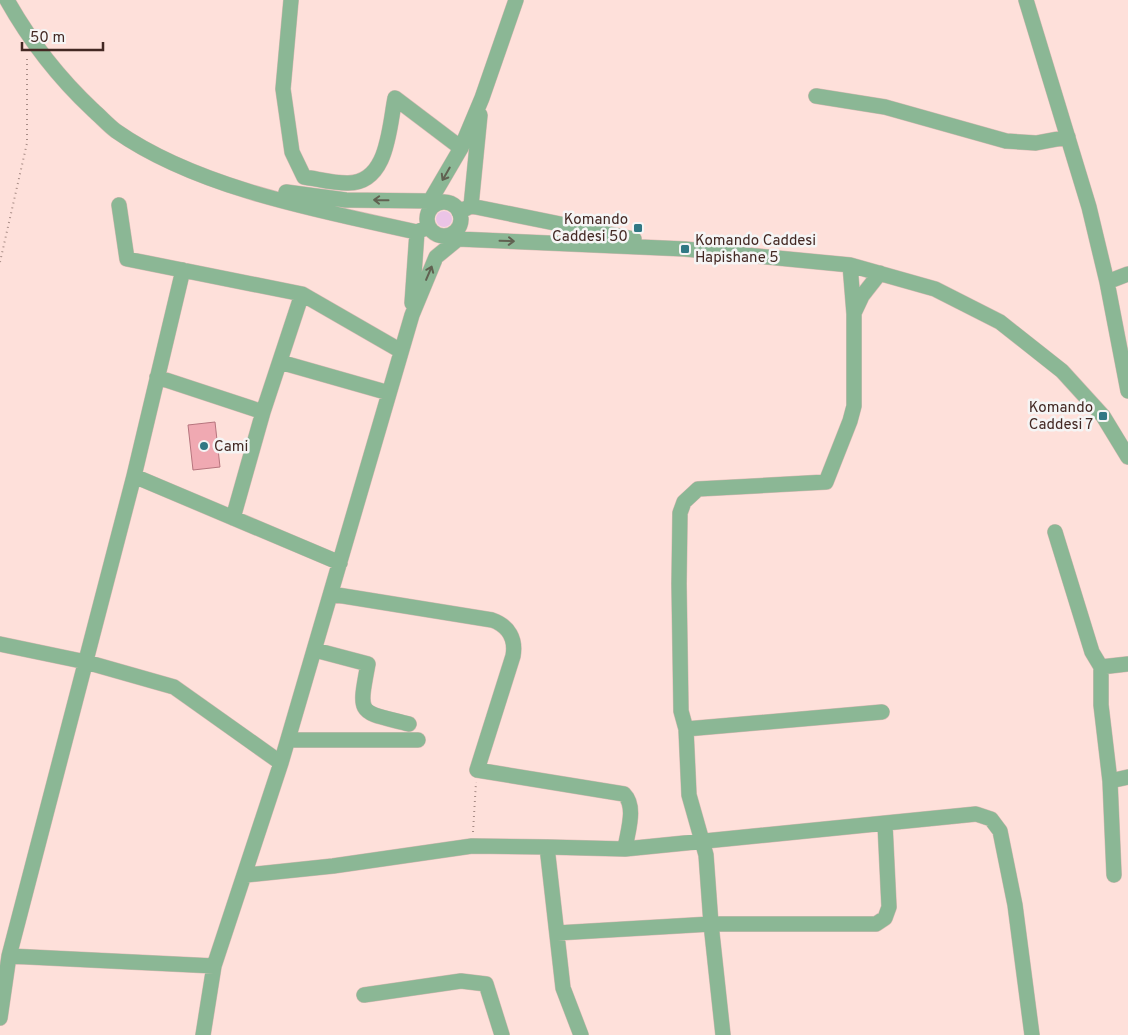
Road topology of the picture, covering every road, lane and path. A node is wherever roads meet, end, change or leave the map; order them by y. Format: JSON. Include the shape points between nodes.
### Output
{"nodes":[{"id":1,"x":7,"y":0,"type":"edge"},
{"id":2,"x":290,"y":0,"type":"edge"},
{"id":3,"x":516,"y":0,"type":"edge"},
{"id":4,"x":1026,"y":0,"type":"edge"},
{"id":5,"x":27,"y":34,"type":"junction"},
{"id":6,"x":816,"y":96,"type":"dead end"},
{"id":7,"x":482,"y":98,"type":"junction"},
{"id":8,"x":1068,"y":137,"type":"junction"},
{"id":9,"x":461,"y":148,"type":"junction"},
{"id":10,"x":232,"y":186,"type":"junction"},
{"id":11,"x":432,"y":203,"type":"junction"},
{"id":12,"x":119,"y":205,"type":"dead end"},
{"id":13,"x":465,"y":209,"type":"junction"},
{"id":14,"x":422,"y":230,"type":"junction"},
{"id":15,"x":455,"y":237,"type":"junction"},
{"id":16,"x":685,"y":248,"type":"junction"},
{"id":17,"x":0,"y":262,"type":"edge"},
{"id":18,"x":850,"y":265,"type":"junction"},
{"id":19,"x":183,"y":270,"type":"junction"},
{"id":20,"x":880,"y":273,"type":"junction"},
{"id":21,"x":1128,"y":274,"type":"edge"},
{"id":22,"x":1107,"y":282,"type":"junction"},
{"id":23,"x":302,"y":294,"type":"junction"},
{"id":24,"x":854,"y":314,"type":"junction"},
{"id":25,"x":412,"y":315,"type":"junction"},
{"id":26,"x":401,"y":351,"type":"junction"},
{"id":27,"x":280,"y":362,"type":"junction"},
{"id":28,"x":1126,"y":365,"type":"edge"},
{"id":29,"x":157,"y":377,"type":"junction"},
{"id":30,"x":1128,"y":391,"type":"edge"},
{"id":31,"x":389,"y":393,"type":"junction"},
{"id":32,"x":263,"y":412,"type":"junction"},
{"id":33,"x":1128,"y":457,"type":"edge"},
{"id":34,"x":134,"y":476,"type":"junction"},
{"id":35,"x":234,"y":518,"type":"junction"},
{"id":36,"x":1055,"y":532,"type":"dead end"},
{"id":37,"x":340,"y":563,"type":"junction"},
{"id":38,"x":331,"y":594,"type":"junction"},
{"id":39,"x":0,"y":644,"type":"edge"},
{"id":40,"x":315,"y":650,"type":"junction"},
{"id":41,"x":86,"y":662,"type":"junction"},
{"id":42,"x":1128,"y":664,"type":"edge"},
{"id":43,"x":1101,"y":667,"type":"junction"},
{"id":44,"x":882,"y":712,"type":"dead end"},
{"id":45,"x":409,"y":724,"type":"dead end"},
{"id":46,"x":686,"y":729,"type":"junction"},
{"id":47,"x":288,"y":740,"type":"junction"},
{"id":48,"x":418,"y":740,"type":"dead end"},
{"id":49,"x":282,"y":763,"type":"junction"},
{"id":50,"x":477,"y":770,"type":"junction"},
{"id":51,"x":1128,"y":777,"type":"edge"},
{"id":52,"x":1110,"y":781,"type":"junction"},
{"id":53,"x":885,"y":824,"type":"junction"},
{"id":54,"x":702,"y":843,"type":"junction"},
{"id":55,"x":472,"y":846,"type":"junction"},
{"id":56,"x":547,"y":847,"type":"junction"},
{"id":57,"x":625,"y":850,"type":"junction"},
{"id":58,"x":246,"y":875,"type":"junction"},
{"id":59,"x":1114,"y":875,"type":"dead end"},
{"id":60,"x":710,"y":924,"type":"junction"},
{"id":61,"x":557,"y":933,"type":"junction"},
{"id":62,"x":9,"y":956,"type":"junction"},
{"id":63,"x":214,"y":966,"type":"junction"},
{"id":64,"x":364,"y":995,"type":"dead end"},
{"id":65,"x":0,"y":1018,"type":"edge"},
{"id":66,"x":203,"y":1035,"type":"edge"},
{"id":67,"x":502,"y":1035,"type":"edge"},
{"id":68,"x":581,"y":1035,"type":"edge"},
{"id":69,"x":723,"y":1035,"type":"edge"},
{"id":70,"x":1032,"y":1035,"type":"edge"}],
"edges":[{"from":1,"to":5,"type":"street"},
{"from":2,"to":9,"type":"street","via":[[283,90],[292,152],[304,177],[348,183],[368,178],[382,161],[395,98]]},
{"from":3,"to":7,"type":"street"},
{"from":4,"to":8,"type":"street"},
{"from":5,"to":10,"type":"street","via":[[68,86],[115,130],[172,162]]},
{"from":5,"to":17,"type":"path","via":[[27,142]]},
{"from":6,"to":8,"type":"street","via":[[885,107],[1006,141],[1036,143]]},
{"from":7,"to":9,"type":"street"},
{"from":7,"to":13,"type":"street"},
{"from":8,"to":22,"type":"street"},
{"from":9,"to":11,"type":"street","one_way":true},
{"from":11,"to":10,"type":"street","one_way":true,"via":[[346,200]]},
{"from":10,"to":14,"type":"street","via":[[342,216]]},
{"from":11,"to":13,"type":"street","via":[[446,202]]},
{"from":11,"to":14,"type":"street"},
{"from":12,"to":19,"type":"street","via":[[128,258]]},
{"from":13,"to":15,"type":"street"},
{"from":13,"to":16,"type":"street"},
{"from":14,"to":15,"type":"street"},
{"from":14,"to":25,"type":"street"},
{"from":15,"to":16,"type":"street","one_way":true},
{"from":25,"to":15,"type":"street","one_way":true,"via":[[436,257]]},
{"from":16,"to":18,"type":"street"},
{"from":18,"to":20,"type":"street"},
{"from":18,"to":24,"type":"street"},
{"from":19,"to":23,"type":"street"},
{"from":19,"to":29,"type":"street"},
{"from":20,"to":24,"type":"street","via":[[862,296]]},
{"from":20,"to":33,"type":"street","via":[[935,289],[1000,322],[1062,371],[1103,416]]},
{"from":21,"to":22,"type":"street"},
{"from":22,"to":28,"type":"street"},
{"from":23,"to":26,"type":"street"},
{"from":23,"to":27,"type":"street"},
{"from":24,"to":46,"type":"street","via":[[854,406],[826,482],[698,489],[684,502],[680,513],[679,584],[681,711]]},
{"from":25,"to":26,"type":"street"},
{"from":26,"to":31,"type":"street"},
{"from":27,"to":31,"type":"street"},
{"from":27,"to":32,"type":"street"},
{"from":28,"to":30,"type":"street"},
{"from":29,"to":32,"type":"street"},
{"from":29,"to":34,"type":"street"},
{"from":31,"to":37,"type":"street"},
{"from":32,"to":35,"type":"street"},
{"from":34,"to":35,"type":"street"},
{"from":34,"to":41,"type":"street"},
{"from":35,"to":37,"type":"street"},
{"from":36,"to":43,"type":"street","via":[[1092,652]]},
{"from":37,"to":38,"type":"street"},
{"from":38,"to":40,"type":"street"},
{"from":38,"to":50,"type":"street","via":[[492,620],[506,628],[513,640],[513,656]]},
{"from":39,"to":41,"type":"street"},
{"from":40,"to":45,"type":"street","via":[[368,664],[362,700],[365,709],[374,715]]},
{"from":40,"to":47,"type":"street"},
{"from":41,"to":49,"type":"street","via":[[174,686]]},
{"from":41,"to":62,"type":"street"},
{"from":42,"to":43,"type":"street"},
{"from":43,"to":52,"type":"street","via":[[1101,705]]},
{"from":44,"to":46,"type":"street"},
{"from":46,"to":54,"type":"street","via":[[687,783]]},
{"from":47,"to":48,"type":"street"},
{"from":47,"to":49,"type":"street"},
{"from":49,"to":58,"type":"street"},
{"from":50,"to":55,"type":"path"},
{"from":50,"to":57,"type":"street","via":[[624,794],[631,809]]},
{"from":51,"to":52,"type":"street"},
{"from":52,"to":59,"type":"street"},
{"from":53,"to":54,"type":"street"},
{"from":53,"to":60,"type":"street","via":[[889,908],[882,922]]},
{"from":53,"to":70,"type":"street","via":[[976,814],[984,815],[996,824],[1015,905]]},
{"from":54,"to":57,"type":"street"},
{"from":54,"to":60,"type":"street","via":[[706,854]]},
{"from":55,"to":56,"type":"street"},
{"from":55,"to":58,"type":"street"},
{"from":56,"to":57,"type":"street"},
{"from":56,"to":61,"type":"street"},
{"from":58,"to":63,"type":"street"},
{"from":60,"to":61,"type":"street"},
{"from":60,"to":69,"type":"street"},
{"from":61,"to":68,"type":"street","via":[[563,988]]},
{"from":62,"to":63,"type":"street"},
{"from":62,"to":65,"type":"street"},
{"from":63,"to":66,"type":"street"},
{"from":64,"to":67,"type":"street","via":[[461,981],[486,984]]}]}
